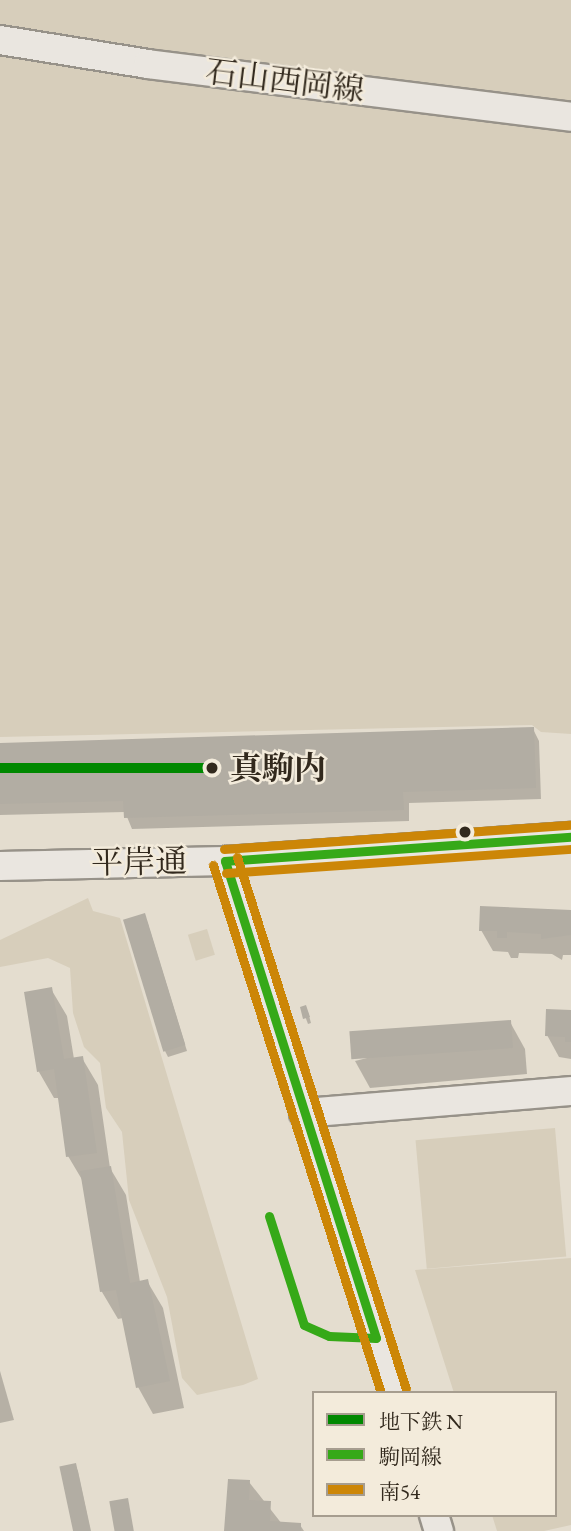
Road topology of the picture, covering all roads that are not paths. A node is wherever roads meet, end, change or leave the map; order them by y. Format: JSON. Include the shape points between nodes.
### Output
{"nodes":[{"id":1,"x":0,"y":40,"type":"edge"},
{"id":2,"x":571,"y":117,"type":"edge"},
{"id":3,"x":571,"y":837,"type":"edge"},
{"id":4,"x":225,"y":861,"type":"junction"},
{"id":5,"x":0,"y":866,"type":"edge"},
{"id":6,"x":571,"y":1091,"type":"edge"},
{"id":7,"x":304,"y":1113,"type":"junction"},
{"id":8,"x":393,"y":1391,"type":"edge"}],
"edges":[{"from":1,"to":2,"type":"street","name":"石山西岡線"},
{"from":3,"to":4,"type":"street","name":"平岸通"},
{"from":4,"to":5,"type":"street","name":"平岸通"},
{"from":4,"to":7,"type":"street"},
{"from":6,"to":7,"type":"street"},
{"from":7,"to":8,"type":"street"}]}
